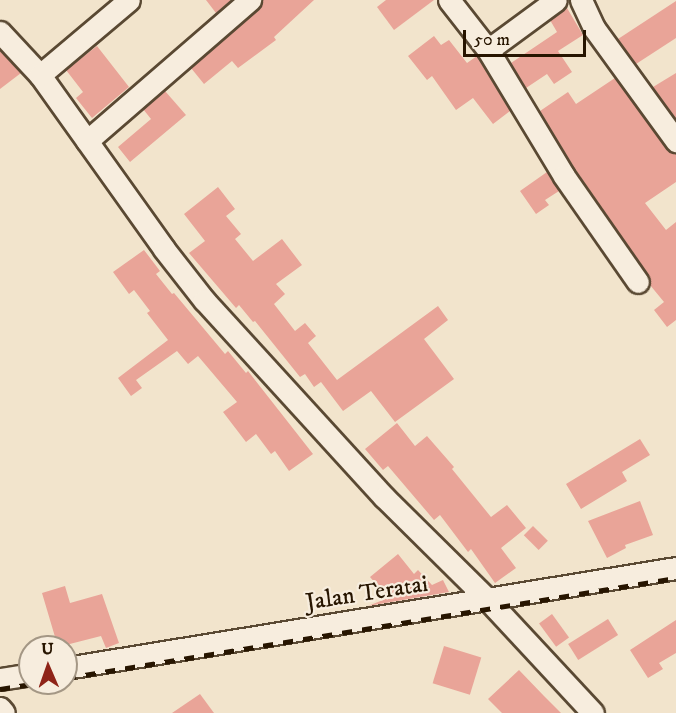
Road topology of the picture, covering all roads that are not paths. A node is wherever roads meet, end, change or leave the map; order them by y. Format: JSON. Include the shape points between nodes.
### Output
{"nodes":[{"id":1,"x":129,"y":0,"type":"edge"},
{"id":2,"x":250,"y":0,"type":"edge"},
{"id":3,"x":449,"y":0,"type":"edge"},
{"id":4,"x":556,"y":0,"type":"edge"},
{"id":5,"x":581,"y":0,"type":"edge"},
{"id":6,"x":0,"y":32,"type":"edge"},
{"id":7,"x":488,"y":50,"type":"junction"},
{"id":8,"x":40,"y":75,"type":"junction"},
{"id":9,"x":87,"y":141,"type":"junction"},
{"id":10,"x":676,"y":141,"type":"edge"},
{"id":11,"x":638,"y":282,"type":"dead end"},
{"id":12,"x":676,"y":568,"type":"edge"},
{"id":13,"x":488,"y":600,"type":"junction"},
{"id":14,"x":78,"y":666,"type":"edge"},
{"id":15,"x":18,"y":676,"type":"edge"},
{"id":16,"x":0,"y":679,"type":"edge"},
{"id":17,"x":0,"y":708,"type":"edge"},
{"id":18,"x":4,"y":713,"type":"edge"},
{"id":19,"x":593,"y":713,"type":"edge"}],
"edges":[{"from":1,"to":8,"type":"street"},
{"from":2,"to":9,"type":"street"},
{"from":3,"to":7,"type":"street"},
{"from":4,"to":7,"type":"street"},
{"from":5,"to":10,"type":"street","via":[[594,28]]},
{"from":6,"to":8,"type":"street"},
{"from":7,"to":11,"type":"street","via":[[564,176]]},
{"from":8,"to":9,"type":"street"},
{"from":9,"to":13,"type":"street","via":[[204,300],[384,497]]},
{"from":12,"to":13,"type":"street","name":"Jalan Teratai"},
{"from":13,"to":14,"type":"street","name":"Jalan Teratai"},
{"from":13,"to":19,"type":"street"},
{"from":15,"to":16,"type":"street"},
{"from":17,"to":18,"type":"street"}]}
